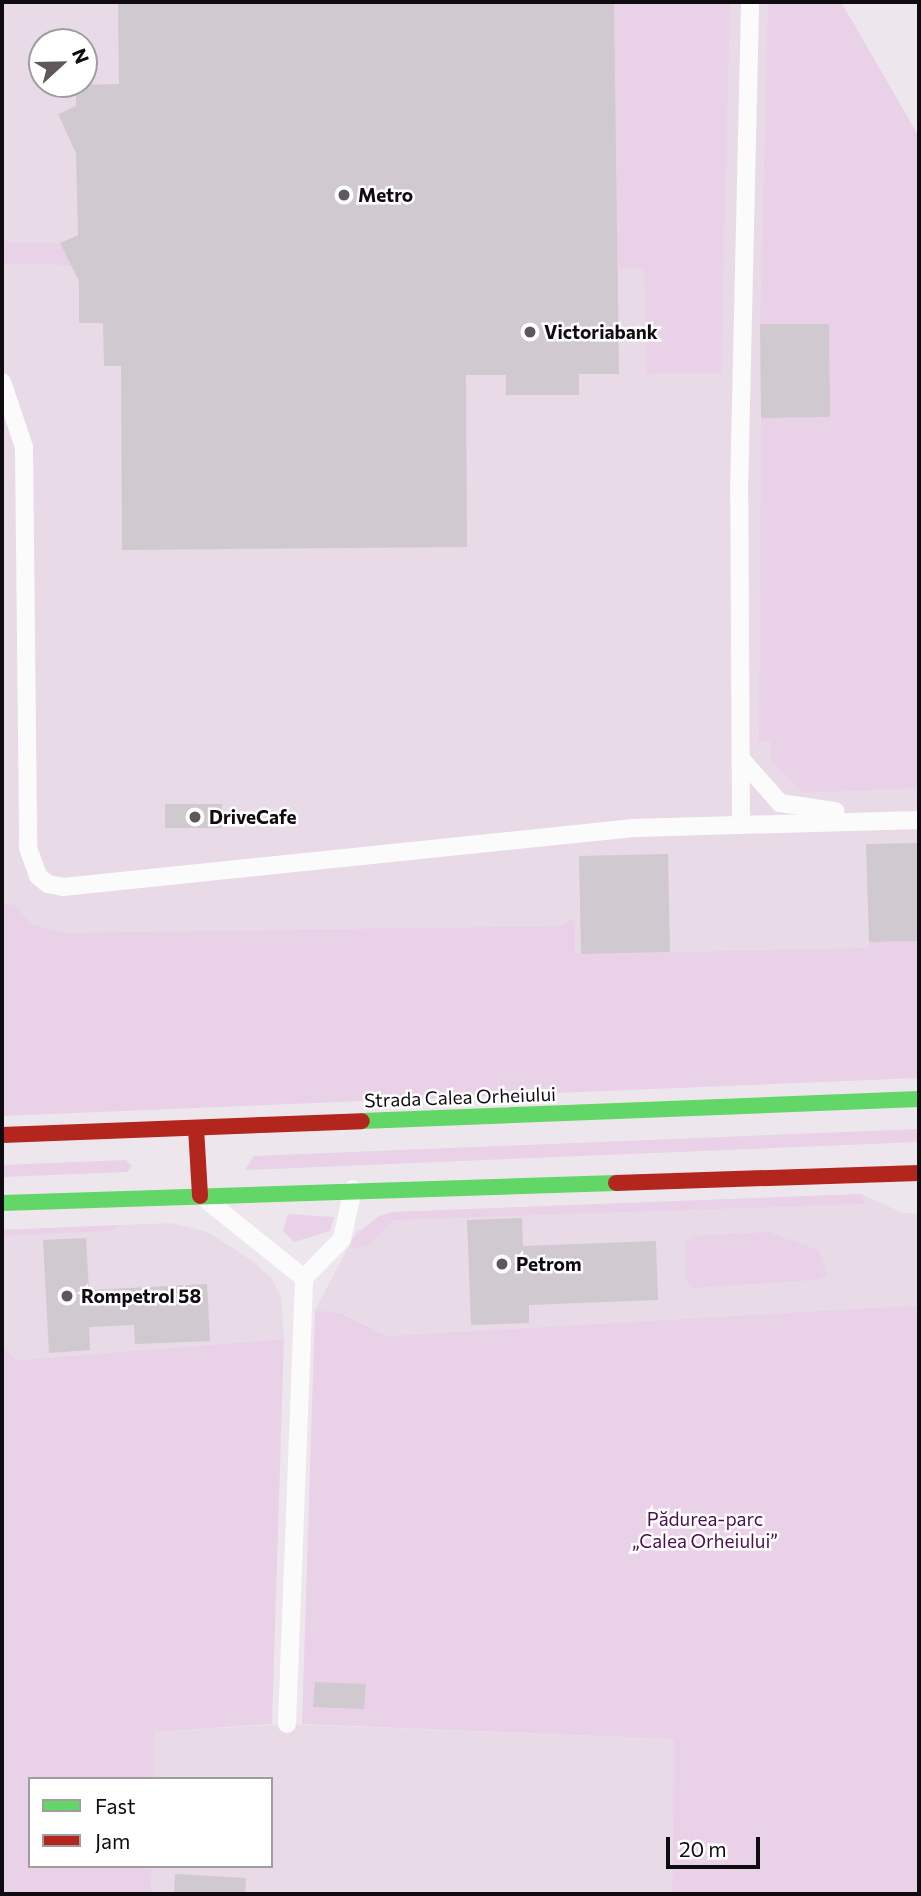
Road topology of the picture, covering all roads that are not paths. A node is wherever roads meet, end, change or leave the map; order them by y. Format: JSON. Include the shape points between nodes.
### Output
{"nodes":[{"id":1,"x":750,"y":2,"type":"edge"},
{"id":2,"x":2,"y":382,"type":"edge"},
{"id":3,"x":742,"y":760,"type":"junction"},
{"id":4,"x":742,"y":789,"type":"junction"},
{"id":5,"x":765,"y":791,"type":"junction"},
{"id":6,"x":919,"y":808,"type":"edge"},
{"id":7,"x":919,"y":820,"type":"edge"},
{"id":8,"x":741,"y":825,"type":"junction"},
{"id":9,"x":919,"y":1099,"type":"edge"},
{"id":10,"x":196,"y":1128,"type":"junction"},
{"id":11,"x":2,"y":1135,"type":"edge"},
{"id":12,"x":919,"y":1173,"type":"edge"},
{"id":13,"x":353,"y":1189,"type":"junction"},
{"id":14,"x":200,"y":1196,"type":"junction"},
{"id":15,"x":2,"y":1203,"type":"edge"},
{"id":16,"x":304,"y":1278,"type":"junction"},
{"id":17,"x":287,"y":1724,"type":"dead end"}],
"edges":[{"from":1,"to":3,"type":"lane","via":[[739,491]]},
{"from":2,"to":8,"type":"lane","via":[[24,447],[28,848],[38,876],[48,884],[63,887],[634,828]]},
{"from":3,"to":4,"type":"lane"},
{"from":3,"to":5,"type":"lane"},
{"from":4,"to":5,"type":"lane"},
{"from":4,"to":8,"type":"lane"},
{"from":5,"to":6,"type":"lane","via":[[780,803],[816,811]]},
{"from":7,"to":8,"type":"lane"},
{"from":9,"to":10,"type":"highway","name":"Strada Calea Orheiului"},
{"from":10,"to":11,"type":"highway","name":"Strada Calea Orheiului"},
{"from":10,"to":14,"type":"highway"},
{"from":12,"to":13,"type":"highway"},
{"from":13,"to":14,"type":"highway"},
{"from":13,"to":16,"type":"lane","via":[[342,1239]]},
{"from":14,"to":15,"type":"highway"},
{"from":14,"to":16,"type":"lane","via":[[246,1227]]},
{"from":16,"to":17,"type":"lane"}]}
